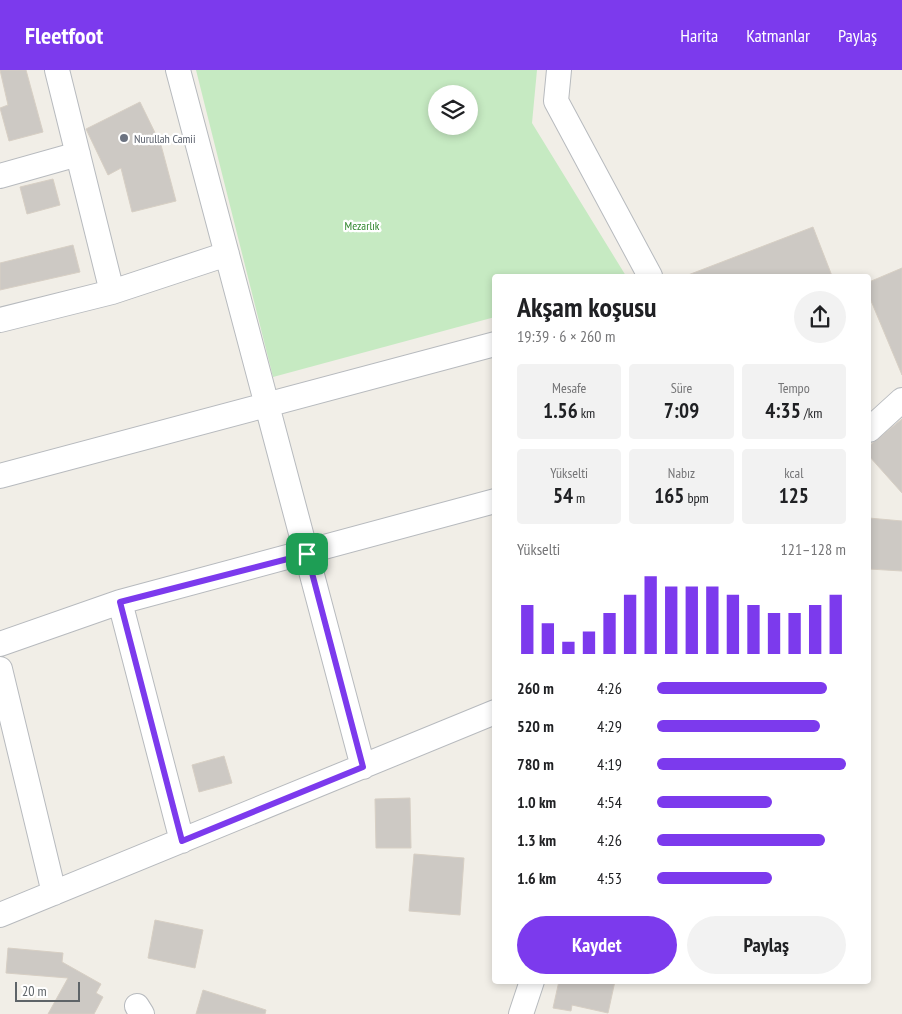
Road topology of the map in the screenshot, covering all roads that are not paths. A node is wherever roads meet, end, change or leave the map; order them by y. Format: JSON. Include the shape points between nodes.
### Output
{"nodes":[{"id":1,"x":57,"y":70,"type":"edge"},
{"id":2,"x":178,"y":70,"type":"edge"},
{"id":3,"x":559,"y":70,"type":"edge"},
{"id":4,"x":78,"y":154,"type":"junction"},
{"id":5,"x":0,"y":176,"type":"edge"},
{"id":6,"x":227,"y":254,"type":"junction"},
{"id":7,"x":649,"y":274,"type":"edge"},
{"id":8,"x":112,"y":292,"type":"junction"},
{"id":9,"x":0,"y":320,"type":"edge"},
{"id":10,"x":492,"y":345,"type":"edge"},
{"id":11,"x":902,"y":400,"type":"edge"},
{"id":12,"x":267,"y":404,"type":"junction"},
{"id":13,"x":871,"y":428,"type":"edge"},
{"id":14,"x":0,"y":476,"type":"edge"},
{"id":15,"x":492,"y":503,"type":"edge"},
{"id":16,"x":307,"y":554,"type":"junction"},
{"id":17,"x":120,"y":602,"type":"junction"},
{"id":18,"x":0,"y":644,"type":"edge"},
{"id":19,"x":0,"y":668,"type":"edge"},
{"id":20,"x":492,"y":713,"type":"edge"},
{"id":21,"x":363,"y":767,"type":"junction"},
{"id":22,"x":182,"y":841,"type":"junction"},
{"id":23,"x":54,"y":893,"type":"junction"},
{"id":24,"x":0,"y":915,"type":"edge"},
{"id":25,"x":531,"y":984,"type":"edge"},
{"id":26,"x":521,"y":1014,"type":"edge"}],
"edges":[{"from":1,"to":4,"type":"street"},
{"from":2,"to":6,"type":"street"},
{"from":3,"to":7,"type":"street","via":[[556,100]]},
{"from":4,"to":5,"type":"street"},
{"from":4,"to":8,"type":"street"},
{"from":6,"to":8,"type":"street"},
{"from":6,"to":12,"type":"street"},
{"from":8,"to":9,"type":"street"},
{"from":10,"to":12,"type":"street"},
{"from":11,"to":13,"type":"street"},
{"from":12,"to":14,"type":"street"},
{"from":12,"to":16,"type":"street"},
{"from":15,"to":16,"type":"street"},
{"from":16,"to":17,"type":"street"},
{"from":16,"to":21,"type":"street"},
{"from":17,"to":18,"type":"street"},
{"from":17,"to":22,"type":"street"},
{"from":19,"to":23,"type":"street"},
{"from":20,"to":21,"type":"street"},
{"from":21,"to":22,"type":"street"},
{"from":22,"to":23,"type":"street"},
{"from":23,"to":24,"type":"street"},
{"from":25,"to":26,"type":"street"}]}
